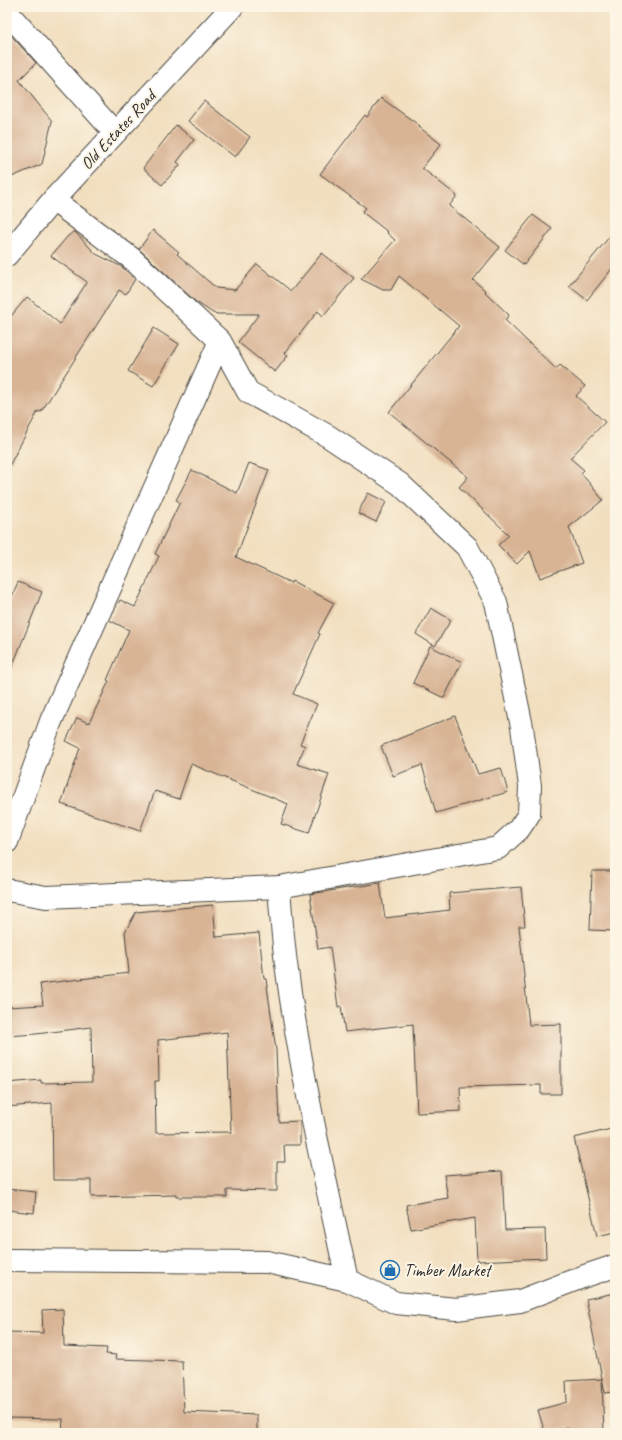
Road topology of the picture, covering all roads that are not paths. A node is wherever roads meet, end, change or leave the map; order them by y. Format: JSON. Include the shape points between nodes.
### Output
{"nodes":[{"id":1,"x":232,"y":7,"type":"edge"},
{"id":2,"x":7,"y":12,"type":"edge"},
{"id":3,"x":115,"y":133,"type":"junction"},
{"id":4,"x":53,"y":200,"type":"junction"},
{"id":5,"x":7,"y":255,"type":"edge"},
{"id":6,"x":220,"y":341,"type":"junction"},
{"id":7,"x":7,"y":842,"type":"edge"},
{"id":8,"x":278,"y":887,"type":"junction"},
{"id":9,"x":7,"y":890,"type":"edge"},
{"id":10,"x":7,"y":1260,"type":"edge"},
{"id":11,"x":615,"y":1266,"type":"edge"},
{"id":12,"x":347,"y":1280,"type":"junction"}],
"edges":[{"from":1,"to":3,"type":"street","name":"Old Estates Road"},
{"from":2,"to":3,"type":"street"},
{"from":3,"to":4,"type":"street","name":"Old Estates Road"},
{"from":4,"to":5,"type":"street","name":"Old Estates Road"},
{"from":4,"to":6,"type":"street","via":[[131,258]]},
{"from":6,"to":7,"type":"street","via":[[51,721]]},
{"from":6,"to":8,"type":"street","via":[[248,392],[328,436],[400,484],[467,547],[496,602],[522,727],[530,786],[529,814],[519,829],[498,848]]},
{"from":8,"to":9,"type":"street","via":[[46,897]]},
{"from":8,"to":12,"type":"street","via":[[287,970],[302,1064]]},
{"from":10,"to":12,"type":"street","via":[[268,1262]]},
{"from":11,"to":12,"type":"street","via":[[520,1301],[456,1309],[396,1303]]}]}
